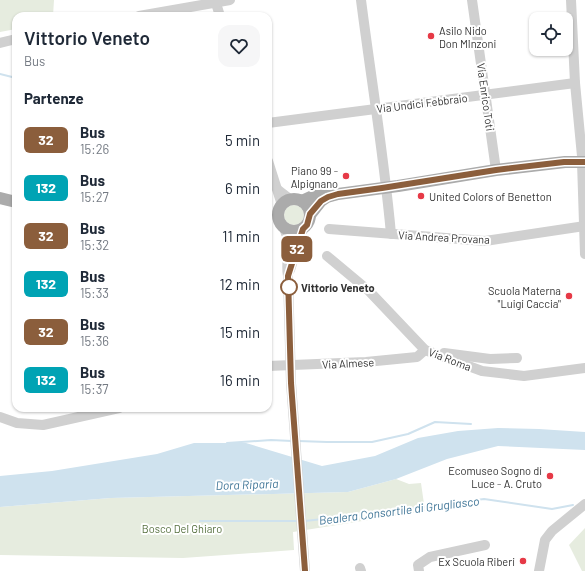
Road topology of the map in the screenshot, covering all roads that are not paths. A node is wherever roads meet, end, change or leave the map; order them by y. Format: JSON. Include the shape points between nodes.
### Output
{"nodes":[{"id":1,"x":230,"y":0,"type":"edge"},
{"id":2,"x":361,"y":0,"type":"edge"},
{"id":3,"x":472,"y":0,"type":"edge"},
{"id":4,"x":570,"y":0,"type":"edge"},
{"id":5,"x":215,"y":1,"type":"edge"},
{"id":6,"x":159,"y":12,"type":"edge"},
{"id":7,"x":219,"y":12,"type":"edge"},
{"id":8,"x":12,"y":41,"type":"edge"},
{"id":9,"x":0,"y":43,"type":"edge"},
{"id":10,"x":576,"y":83,"type":"junction"},
{"id":11,"x":486,"y":95,"type":"junction"},
{"id":12,"x":375,"y":109,"type":"junction"},
{"id":13,"x":272,"y":122,"type":"edge"},
{"id":14,"x":583,"y":159,"type":"edge"},
{"id":15,"x":496,"y":170,"type":"junction"},
{"id":16,"x":272,"y":173,"type":"edge"},
{"id":17,"x":387,"y":185,"type":"junction"},
{"id":18,"x":0,"y":198,"type":"edge"},
{"id":19,"x":12,"y":201,"type":"edge"},
{"id":20,"x":284,"y":205,"type":"edge"},
{"id":21,"x":310,"y":214,"type":"junction"},
{"id":22,"x":272,"y":222,"type":"edge"},
{"id":23,"x":282,"y":226,"type":"junction"},
{"id":24,"x":584,"y":226,"type":"edge"},
{"id":25,"x":303,"y":229,"type":"junction"},
{"id":26,"x":329,"y":229,"type":"dead end"},
{"id":27,"x":391,"y":234,"type":"junction"},
{"id":28,"x":585,"y":254,"type":"edge"},
{"id":29,"x":327,"y":256,"type":"dead end"},
{"id":30,"x":288,"y":276,"type":"junction"},
{"id":31,"x":425,"y":350,"type":"junction"},
{"id":32,"x":517,"y":358,"type":"dead end"},
{"id":33,"x":290,"y":364,"type":"junction"},
{"id":34,"x":272,"y":366,"type":"edge"},
{"id":35,"x":585,"y":368,"type":"edge"},
{"id":36,"x":101,"y":412,"type":"edge"},
{"id":37,"x":0,"y":417,"type":"edge"},
{"id":38,"x":585,"y":504,"type":"edge"},
{"id":39,"x":485,"y":545,"type":"dead end"},
{"id":40,"x":540,"y":566,"type":"edge"},
{"id":41,"x":305,"y":571,"type":"edge"},
{"id":42,"x":419,"y":571,"type":"edge"}],
"edges":[{"from":1,"to":5,"type":"street"},
{"from":2,"to":12,"type":"street"},
{"from":3,"to":11,"type":"street","name":"Via Enrico Toti"},
{"from":4,"to":10,"type":"street"},
{"from":5,"to":6,"type":"street"},
{"from":5,"to":7,"type":"street"},
{"from":8,"to":9,"type":"street"},
{"from":10,"to":11,"type":"street","name":"Via Undici Febbraio"},
{"from":10,"to":14,"type":"street"},
{"from":11,"to":12,"type":"street","name":"Via Undici Febbraio"},
{"from":11,"to":15,"type":"street","name":"Via Enrico Toti"},
{"from":12,"to":13,"type":"street","name":"Via Undici Febbraio"},
{"from":12,"to":17,"type":"street"},
{"from":14,"to":15,"type":"main road","via":[[576,157],[564,162]]},
{"from":14,"to":24,"type":"street"},
{"from":15,"to":17,"type":"main road"},
{"from":16,"to":20,"type":"street"},
{"from":17,"to":20,"type":"main road","via":[[325,192]]},
{"from":17,"to":21,"type":"main road","via":[[328,197]]},
{"from":17,"to":27,"type":"street"},
{"from":18,"to":19,"type":"main road"},
{"from":20,"to":21,"type":"main road","via":[[306,205]]},
{"from":20,"to":23,"type":"main road","via":[[278,219]]},
{"from":21,"to":25,"type":"main road"},
{"from":22,"to":23,"type":"main road"},
{"from":23,"to":25,"type":"main road","via":[[293,231]]},
{"from":23,"to":30,"type":"street","via":[[289,246],[286,268]]},
{"from":24,"to":27,"type":"street","name":"Via Andrea Provana","via":[[485,242]]},
{"from":24,"to":28,"type":"street"},
{"from":25,"to":30,"type":"street"},
{"from":26,"to":27,"type":"street","name":"Via Andrea Provana"},
{"from":29,"to":31,"type":"street","name":"Via Roma","via":[[369,291]]},
{"from":30,"to":33,"type":"street"},
{"from":31,"to":32,"type":"street","via":[[490,359]]},
{"from":31,"to":33,"type":"street","name":"Via Almese","via":[[417,357],[410,358]]},
{"from":31,"to":35,"type":"street","name":"Via Roma","via":[[482,371],[524,376]]},
{"from":33,"to":34,"type":"street","name":"Via Almese"},
{"from":33,"to":41,"type":"street"},
{"from":36,"to":37,"type":"street","via":[[43,425]]},
{"from":38,"to":40,"type":"street","via":[[552,531],[545,540]]},
{"from":39,"to":42,"type":"street","via":[[430,557],[418,566]]}]}
